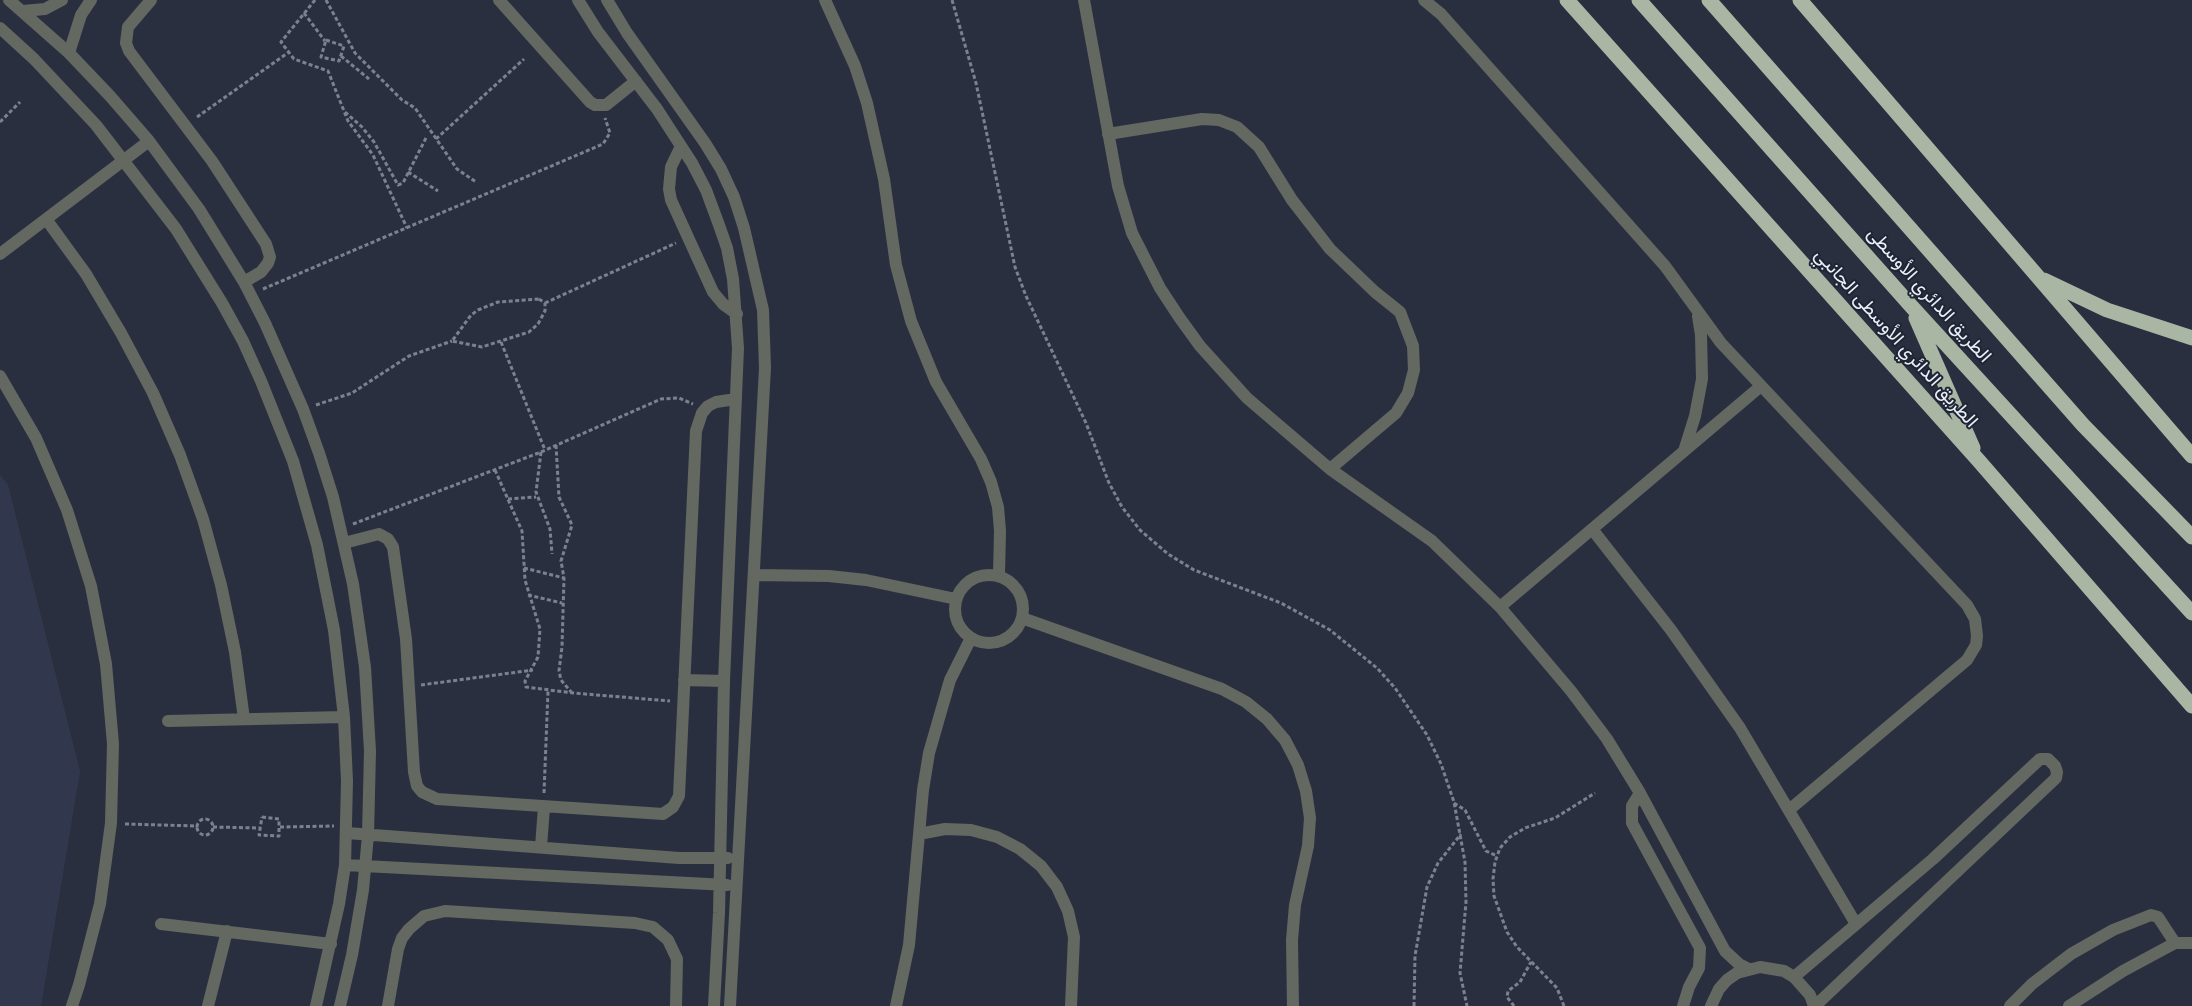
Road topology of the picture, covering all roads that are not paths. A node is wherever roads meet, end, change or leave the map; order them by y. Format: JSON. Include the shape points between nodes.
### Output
{"nodes":[{"id":1,"x":10,"y":0,"type":"edge"},
{"id":2,"x":62,"y":0,"type":"edge"},
{"id":3,"x":91,"y":0,"type":"edge"},
{"id":4,"x":151,"y":0,"type":"edge"},
{"id":5,"x":499,"y":0,"type":"edge"},
{"id":6,"x":578,"y":0,"type":"edge"},
{"id":7,"x":607,"y":0,"type":"edge"},
{"id":8,"x":825,"y":0,"type":"edge"},
{"id":9,"x":1084,"y":0,"type":"edge"},
{"id":10,"x":1424,"y":0,"type":"edge"},
{"id":11,"x":1567,"y":0,"type":"edge"},
{"id":12,"x":1639,"y":0,"type":"edge"},
{"id":13,"x":1709,"y":0,"type":"edge"},
{"id":14,"x":1800,"y":0,"type":"edge"},
{"id":15,"x":23,"y":11,"type":"junction"},
{"id":16,"x":0,"y":28,"type":"edge"},
{"id":17,"x":69,"y":53,"type":"junction"},
{"id":18,"x":636,"y":81,"type":"junction"},
{"id":19,"x":1108,"y":134,"type":"junction"},
{"id":20,"x":148,"y":141,"type":"junction"},
{"id":21,"x":681,"y":146,"type":"junction"},
{"id":22,"x":124,"y":160,"type":"junction"},
{"id":23,"x":46,"y":219,"type":"junction"},
{"id":24,"x":0,"y":254,"type":"edge"},
{"id":25,"x":2038,"y":277,"type":"junction"},
{"id":26,"x":244,"y":282,"type":"junction"},
{"id":27,"x":1912,"y":307,"type":"junction"},
{"id":28,"x":737,"y":314,"type":"junction"},
{"id":29,"x":1698,"y":314,"type":"junction"},
{"id":30,"x":2192,"y":338,"type":"edge"},
{"id":31,"x":0,"y":376,"type":"edge"},
{"id":32,"x":1761,"y":386,"type":"junction"},
{"id":33,"x":736,"y":399,"type":"junction"},
{"id":34,"x":1684,"y":452,"type":"junction"},
{"id":35,"x":2192,"y":456,"type":"edge"},
{"id":36,"x":1979,"y":462,"type":"junction"},
{"id":37,"x":1330,"y":469,"type":"junction"},
{"id":38,"x":1592,"y":529,"type":"junction"},
{"id":39,"x":2192,"y":537,"type":"edge"},
{"id":40,"x":344,"y":543,"type":"junction"},
{"id":41,"x":754,"y":575,"type":"junction"},
{"id":42,"x":999,"y":575,"type":"junction"},
{"id":43,"x":956,"y":599,"type":"junction"},
{"id":44,"x":1500,"y":607,"type":"junction"},
{"id":45,"x":2192,"y":613,"type":"edge"},
{"id":46,"x":1022,"y":618,"type":"junction"},
{"id":47,"x":971,"y":638,"type":"junction"},
{"id":48,"x":684,"y":680,"type":"junction"},
{"id":49,"x":724,"y":681,"type":"junction"},
{"id":50,"x":2192,"y":706,"type":"edge"},
{"id":51,"x":344,"y":717,"type":"junction"},
{"id":52,"x":244,"y":719,"type":"junction"},
{"id":53,"x":168,"y":722,"type":"dead end"},
{"id":54,"x":722,"y":756,"type":"junction"},
{"id":55,"x":744,"y":757,"type":"junction"},
{"id":56,"x":1640,"y":793,"type":"junction"},
{"id":57,"x":544,"y":806,"type":"junction"},
{"id":58,"x":1789,"y":810,"type":"junction"},
{"id":59,"x":347,"y":830,"type":"junction"},
{"id":60,"x":919,"y":834,"type":"junction"},
{"id":61,"x":368,"y":835,"type":"junction"},
{"id":62,"x":541,"y":847,"type":"junction"},
{"id":63,"x":720,"y":858,"type":"junction"},
{"id":64,"x":738,"y":858,"type":"junction"},
{"id":65,"x":345,"y":865,"type":"junction"},
{"id":66,"x":365,"y":867,"type":"junction"},
{"id":67,"x":719,"y":885,"type":"junction"},
{"id":68,"x":737,"y":885,"type":"junction"},
{"id":69,"x":162,"y":924,"type":"dead end"},
{"id":70,"x":1856,"y":924,"type":"junction"},
{"id":71,"x":227,"y":932,"type":"junction"},
{"id":72,"x":2175,"y":943,"type":"junction"},
{"id":73,"x":2192,"y":943,"type":"edge"},
{"id":74,"x":330,"y":944,"type":"junction"},
{"id":75,"x":1749,"y":969,"type":"junction"},
{"id":76,"x":1794,"y":977,"type":"junction"},
{"id":77,"x":72,"y":1006,"type":"edge"},
{"id":78,"x":208,"y":1006,"type":"edge"},
{"id":79,"x":316,"y":1006,"type":"edge"},
{"id":80,"x":340,"y":1006,"type":"edge"},
{"id":81,"x":388,"y":1006,"type":"edge"},
{"id":82,"x":676,"y":1006,"type":"edge"},
{"id":83,"x":714,"y":1006,"type":"edge"},
{"id":84,"x":730,"y":1006,"type":"edge"},
{"id":85,"x":896,"y":1006,"type":"edge"},
{"id":86,"x":1071,"y":1006,"type":"edge"},
{"id":87,"x":1293,"y":1006,"type":"edge"},
{"id":88,"x":1683,"y":1006,"type":"edge"},
{"id":89,"x":1711,"y":1006,"type":"edge"},
{"id":90,"x":1814,"y":1006,"type":"edge"},
{"id":91,"x":2010,"y":1006,"type":"edge"},
{"id":92,"x":2069,"y":1006,"type":"edge"}],
"edges":[{"from":1,"to":15,"type":"street"},
{"from":2,"to":15,"type":"street","via":[[45,8]]},
{"from":3,"to":17,"type":"street","via":[[81,15]]},
{"from":4,"to":26,"type":"street","via":[[128,27],[126,43],[240,202],[269,250],[265,268]]},
{"from":5,"to":18,"type":"street","via":[[586,98],[600,106],[612,102]]},
{"from":6,"to":18,"type":"street"},
{"from":7,"to":41,"type":"street","via":[[721,169],[734,197],[751,252],[762,310],[766,368]]},
{"from":8,"to":42,"type":"street","via":[[855,66],[869,113],[884,178],[896,265],[911,321],[936,382],[982,459],[991,482],[1000,523]]},
{"from":9,"to":19,"type":"street"},
{"from":10,"to":29,"type":"street","via":[[1441,14],[1665,266]]},
{"from":11,"to":36,"type":"highway","name":"الطريق الدائري الأوسطى الجانبي"},
{"from":12,"to":27,"type":"highway","name":"الطريق الدائري الأوسطى"},
{"from":13,"to":39,"type":"highway","name":"الطريق الدائري الأوسطى","via":[[2082,425]]},
{"from":14,"to":25,"type":"highway"},
{"from":15,"to":17,"type":"street"},
{"from":16,"to":22,"type":"street","via":[[66,91]]},
{"from":17,"to":20,"type":"street"},
{"from":18,"to":21,"type":"street"},
{"from":19,"to":37,"type":"street","via":[[1118,186],[1132,232],[1179,317],[1205,353],[1247,398]]},
{"from":19,"to":37,"type":"street","via":[[1202,119],[1218,120],[1237,127],[1259,147],[1292,200],[1330,249],[1400,312],[1413,346],[1414,370],[1408,393],[1396,413]]},
{"from":20,"to":22,"type":"street"},
{"from":20,"to":26,"type":"street","via":[[199,209]]},
{"from":21,"to":28,"type":"street","via":[[706,190],[719,224],[727,248]]},
{"from":21,"to":28,"type":"street","via":[[671,167],[671,200],[713,292]]},
{"from":22,"to":23,"type":"street"},
{"from":22,"to":51,"type":"street","via":[[176,229],[222,303],[278,420],[306,503],[327,587]]},
{"from":23,"to":24,"type":"street"},
{"from":23,"to":52,"type":"street","via":[[86,274],[121,332],[180,455],[203,519],[221,585]]},
{"from":25,"to":30,"type":"highway","via":[[2108,310]]},
{"from":25,"to":35,"type":"highway"},
{"from":26,"to":40,"type":"street","via":[[303,409],[322,462]]},
{"from":27,"to":36,"type":"highway"},
{"from":27,"to":45,"type":"highway","name":"الطريق الدائري الأوسطى"},
{"from":28,"to":33,"type":"street"},
{"from":29,"to":32,"type":"street"},
{"from":29,"to":34,"type":"street","via":[[1702,379],[1696,416]]},
{"from":31,"to":77,"type":"street","via":[[36,438],[67,510],[91,586],[106,664],[113,744],[111,823],[100,904]]},
{"from":32,"to":34,"type":"street"},
{"from":32,"to":58,"type":"street","via":[[1967,605],[1977,627],[1976,645],[1967,660]]},
{"from":33,"to":48,"type":"street","via":[[716,402],[702,413],[696,430]]},
{"from":33,"to":49,"type":"street"},
{"from":34,"to":38,"type":"street"},
{"from":36,"to":50,"type":"highway","name":"الطريق الدائري الأوسطى الجانبي"},
{"from":37,"to":44,"type":"street","via":[[1432,541]]},
{"from":38,"to":44,"type":"street"},
{"from":38,"to":58,"type":"street","via":[[1706,678]]},
{"from":40,"to":57,"type":"street","via":[[379,534],[391,543],[400,592],[417,786],[437,799]]},
{"from":40,"to":61,"type":"street","via":[[365,667],[370,751]]},
{"from":41,"to":43,"type":"street","via":[[856,579]]},
{"from":41,"to":55,"type":"street"},
{"from":42,"to":43,"type":"street","via":[[972,578]]},
{"from":42,"to":46,"type":"street","via":[[1019,592]]},
{"from":43,"to":47,"type":"street","via":[[955,617],[964,633]]},
{"from":44,"to":56,"type":"street","via":[[1589,714]]},
{"from":46,"to":47,"type":"street","via":[[1018,627],[1005,639],[988,643]]},
{"from":46,"to":87,"type":"street","via":[[1222,689],[1267,719],[1285,740],[1301,773],[1310,818],[1293,931]]},
{"from":47,"to":60,"type":"street","via":[[950,680],[938,716],[923,790]]},
{"from":48,"to":49,"type":"street"},
{"from":48,"to":57,"type":"street","via":[[679,796],[668,812],[656,815]]},
{"from":49,"to":54,"type":"street"},
{"from":51,"to":52,"type":"street"},
{"from":51,"to":59,"type":"street"},
{"from":52,"to":53,"type":"street"},
{"from":54,"to":55,"type":"street"},
{"from":54,"to":63,"type":"street"},
{"from":55,"to":64,"type":"street"},
{"from":56,"to":75,"type":"street","via":[[1725,951]]},
{"from":56,"to":88,"type":"street","via":[[1632,806],[1632,823],[1700,948],[1699,968]]},
{"from":57,"to":62,"type":"street"},
{"from":58,"to":70,"type":"street"},
{"from":59,"to":61,"type":"street"},
{"from":59,"to":65,"type":"street"},
{"from":60,"to":85,"type":"street","via":[[909,945]]},
{"from":60,"to":86,"type":"street","via":[[945,830],[997,837],[1020,849],[1041,866],[1057,887],[1068,911],[1074,937]]},
{"from":61,"to":62,"type":"street"},
{"from":61,"to":66,"type":"street"},
{"from":62,"to":63,"type":"street","via":[[679,858]]},
{"from":63,"to":64,"type":"street"},
{"from":63,"to":67,"type":"street"},
{"from":64,"to":68,"type":"street"},
{"from":65,"to":66,"type":"street"},
{"from":65,"to":74,"type":"street"},
{"from":66,"to":67,"type":"street"},
{"from":66,"to":80,"type":"street","via":[[358,921]]},
{"from":67,"to":68,"type":"street"},
{"from":67,"to":83,"type":"street"},
{"from":68,"to":84,"type":"street"},
{"from":69,"to":71,"type":"street"},
{"from":70,"to":76,"type":"street"},
{"from":70,"to":90,"type":"street","via":[[1933,859],[2040,759],[2048,759],[2055,766],[2056,778]]},
{"from":71,"to":74,"type":"street"},
{"from":71,"to":78,"type":"street"},
{"from":72,"to":73,"type":"street"},
{"from":72,"to":91,"type":"street","via":[[2158,917],[2150,915],[2113,930],[2071,954]]},
{"from":72,"to":92,"type":"street"},
{"from":74,"to":79,"type":"street"},
{"from":75,"to":76,"type":"street","via":[[1772,968]]},
{"from":75,"to":89,"type":"street","via":[[1727,980]]},
{"from":76,"to":90,"type":"street"},
{"from":81,"to":82,"type":"street","via":[[402,938],[424,916],[445,911],[635,923],[653,928],[668,940],[677,959]]}]}
